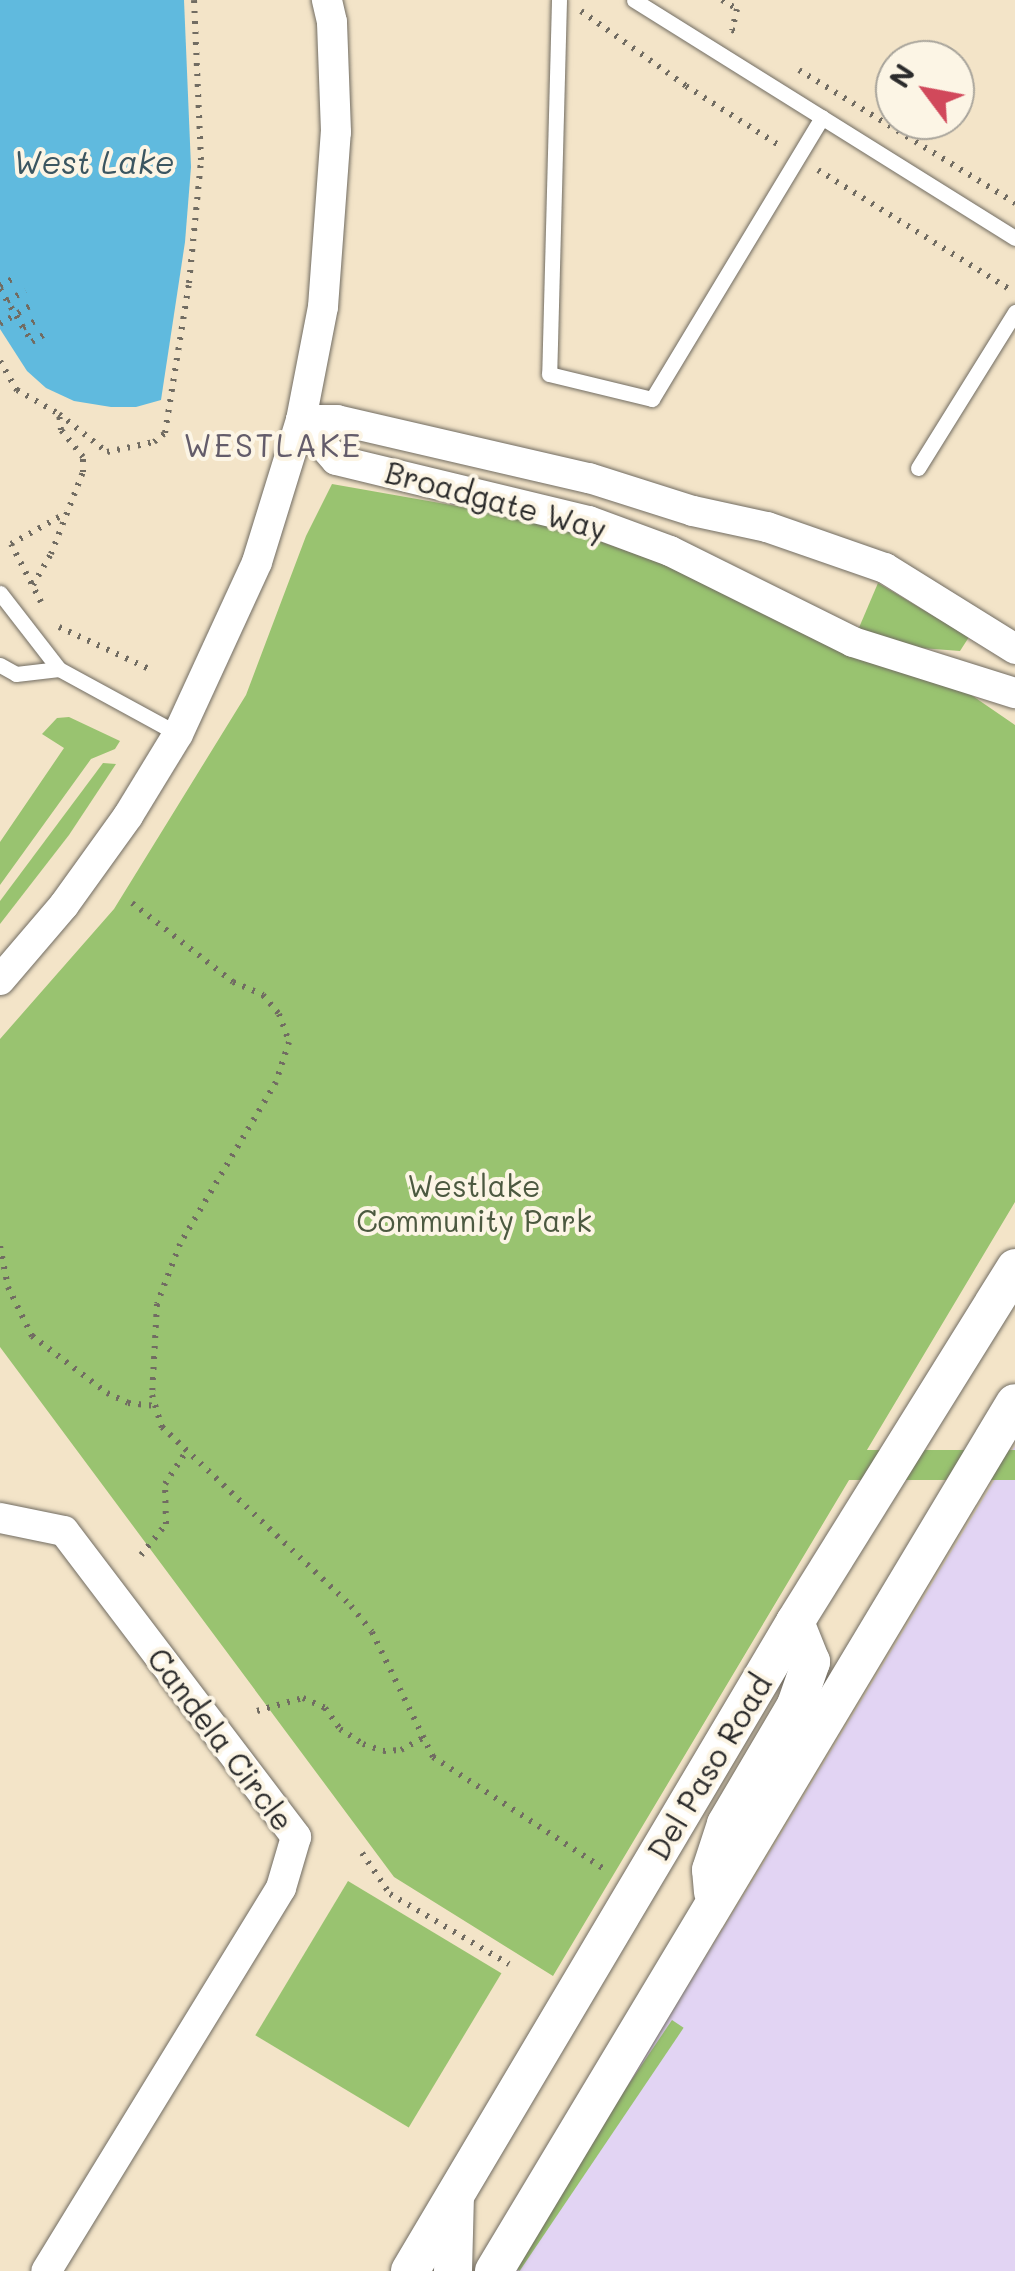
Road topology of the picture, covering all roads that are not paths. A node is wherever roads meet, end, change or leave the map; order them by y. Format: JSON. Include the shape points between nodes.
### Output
{"nodes":[{"id":1,"x":327,"y":0,"type":"edge"},
{"id":2,"x":559,"y":0,"type":"edge"},
{"id":3,"x":634,"y":0,"type":"edge"},
{"id":4,"x":822,"y":117,"type":"junction"},
{"id":5,"x":1015,"y":238,"type":"edge"},
{"id":6,"x":1015,"y":312,"type":"edge"},
{"id":7,"x":300,"y":420,"type":"junction"},
{"id":8,"x":918,"y":468,"type":"dead end"},
{"id":9,"x":0,"y":593,"type":"edge"},
{"id":10,"x":1015,"y":649,"type":"edge"},
{"id":11,"x":0,"y":665,"type":"edge"},
{"id":12,"x":59,"y":670,"type":"junction"},
{"id":13,"x":1015,"y":693,"type":"edge"},
{"id":14,"x":178,"y":734,"type":"junction"},
{"id":15,"x":0,"y":980,"type":"edge"},
{"id":16,"x":1015,"y":1268,"type":"edge"},
{"id":17,"x":1015,"y":1403,"type":"edge"},
{"id":18,"x":0,"y":1518,"type":"edge"},
{"id":19,"x":795,"y":1622,"type":"junction"},
{"id":20,"x":714,"y":1904,"type":"junction"},
{"id":21,"x":456,"y":2195,"type":"junction"},
{"id":22,"x":46,"y":2271,"type":"edge"},
{"id":23,"x":410,"y":2271,"type":"edge"},
{"id":24,"x":454,"y":2271,"type":"edge"},
{"id":25,"x":494,"y":2271,"type":"edge"}],
"edges":[{"from":1,"to":7,"type":"street","via":[[334,197],[323,306]]},
{"from":2,"to":4,"type":"lane","via":[[548,374],[652,399]]},
{"from":3,"to":4,"type":"lane"},
{"from":4,"to":5,"type":"lane"},
{"from":6,"to":8,"type":"lane"},
{"from":7,"to":10,"type":"street","name":"Broadgate Way","via":[[337,420],[767,527],[884,568]]},
{"from":7,"to":13,"type":"street","name":"Broadgate Way","via":[[336,460],[589,522],[670,551],[853,642]]},
{"from":7,"to":14,"type":"street","via":[[258,562]]},
{"from":9,"to":12,"type":"lane"},
{"from":11,"to":12,"type":"lane","via":[[16,674]]},
{"from":12,"to":14,"type":"lane"},
{"from":14,"to":15,"type":"street","via":[[64,906]]},
{"from":16,"to":19,"type":"street","name":"Del Paso Road"},
{"from":17,"to":20,"type":"street"},
{"from":18,"to":22,"type":"street","name":"Candela Circle","via":[[64,1531],[296,1837],[281,1888]]},
{"from":19,"to":20,"type":"street","via":[[812,1662],[796,1705],[726,1824],[711,1870]]},
{"from":19,"to":21,"type":"street","name":"Del Paso Road"},
{"from":20,"to":25,"type":"street"},
{"from":21,"to":23,"type":"street","name":"Del Paso Road"},
{"from":21,"to":24,"type":"street"}]}
